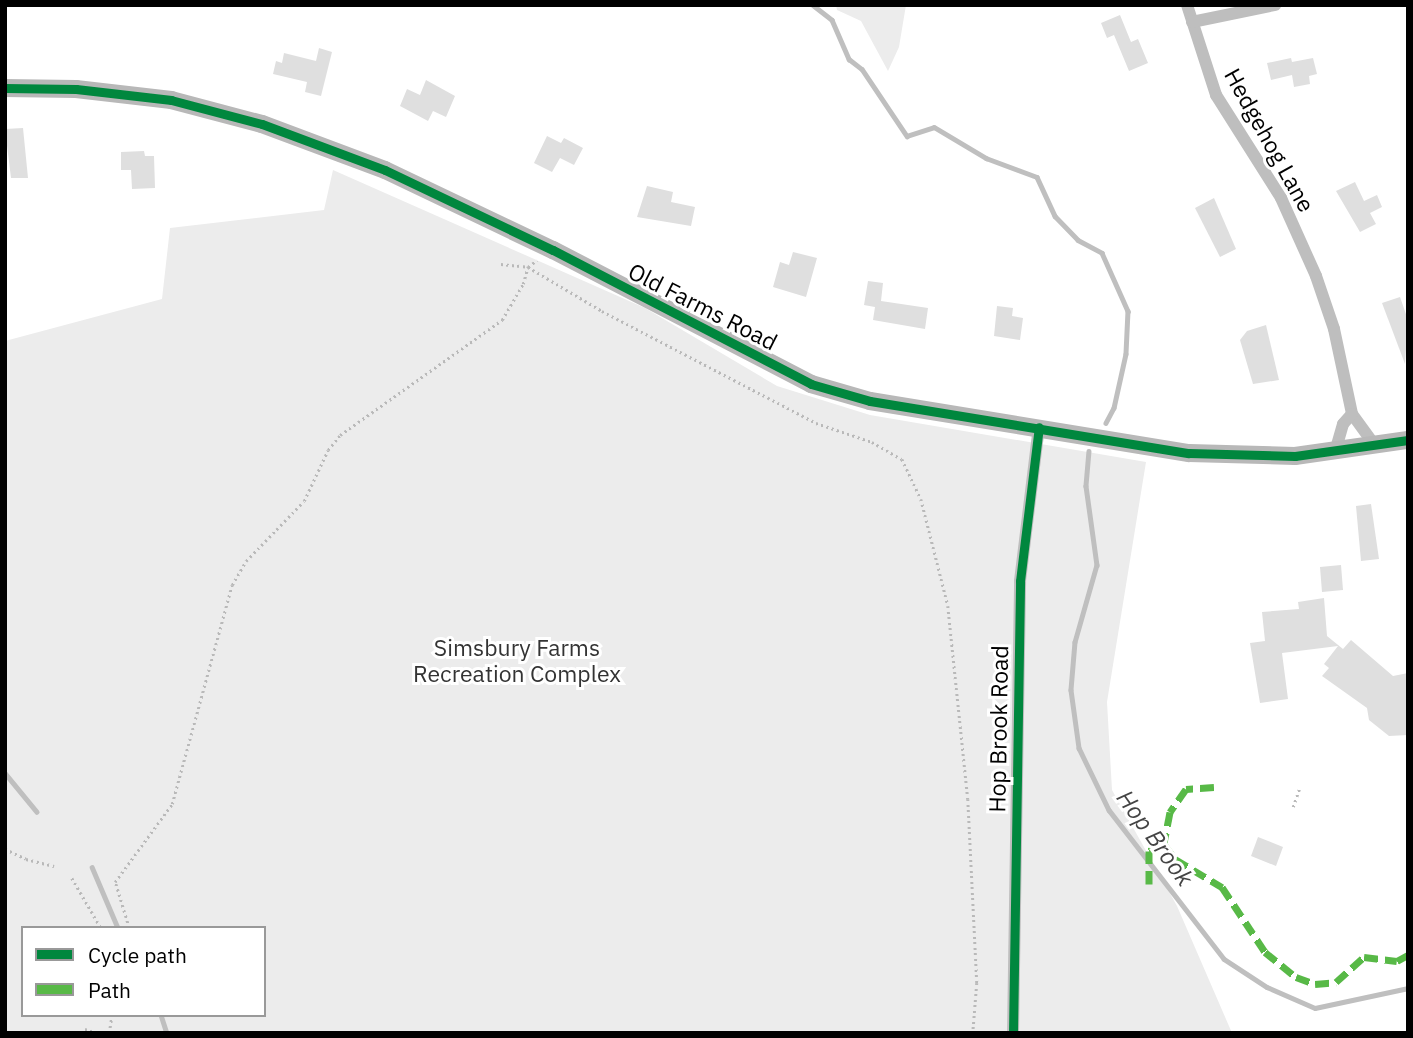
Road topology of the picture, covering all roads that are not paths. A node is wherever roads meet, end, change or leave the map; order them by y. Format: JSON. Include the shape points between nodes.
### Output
{"nodes":[{"id":1,"x":1187,"y":5,"type":"edge"},
{"id":2,"x":1275,"y":5,"type":"edge"},
{"id":3,"x":1192,"y":22,"type":"junction"},
{"id":4,"x":5,"y":88,"type":"edge"},
{"id":5,"x":1352,"y":414,"type":"junction"},
{"id":6,"x":1039,"y":428,"type":"junction"},
{"id":7,"x":1408,"y":440,"type":"edge"},
{"id":8,"x":1375,"y":446,"type":"junction"},
{"id":9,"x":1335,"y":452,"type":"junction"},
{"id":10,"x":1013,"y":1033,"type":"edge"}],
"edges":[{"from":1,"to":3,"type":"street","name":"Hedgehog Lane"},
{"from":2,"to":3,"type":"street"},
{"from":3,"to":5,"type":"street","name":"Hedgehog Lane","via":[[1216,95],[1281,198],[1316,276],[1334,329]]},
{"from":4,"to":6,"type":"street","name":"Old Farms Road","via":[[76,89],[171,100],[262,124],[385,170],[553,250],[811,384],[870,401]]},
{"from":5,"to":8,"type":"street","name":"Hedgehog Lane"},
{"from":5,"to":9,"type":"street","via":[[1343,424]]},
{"from":6,"to":9,"type":"street","name":"Old Farms Road","via":[[1189,453],[1250,457]]},
{"from":6,"to":10,"type":"street","name":"Hop Brook Road","via":[[1020,581]]},
{"from":7,"to":8,"type":"street","name":"Old Farms Road"},
{"from":8,"to":9,"type":"street","name":"Old Farms Road"}]}
